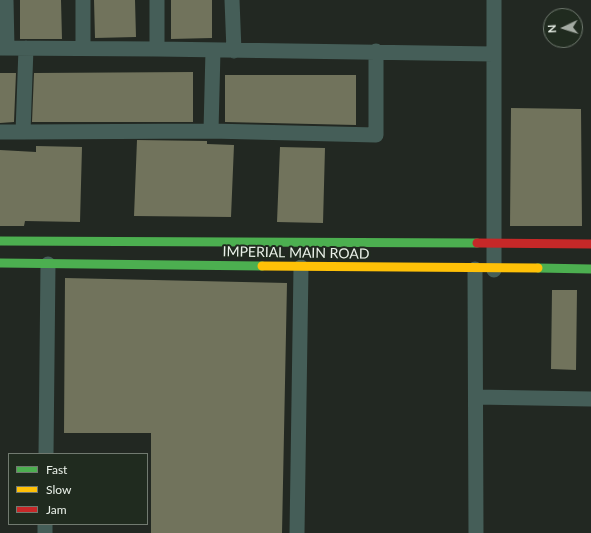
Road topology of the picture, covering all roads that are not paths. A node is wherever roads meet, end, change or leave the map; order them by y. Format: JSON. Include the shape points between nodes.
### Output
{"nodes":[{"id":1,"x":6,"y":0,"type":"edge"},
{"id":2,"x":83,"y":0,"type":"edge"},
{"id":3,"x":157,"y":0,"type":"edge"},
{"id":4,"x":232,"y":0,"type":"edge"},
{"id":5,"x":494,"y":0,"type":"edge"},
{"id":6,"x":3,"y":48,"type":"edge"},
{"id":7,"x":26,"y":48,"type":"junction"},
{"id":8,"x":83,"y":48,"type":"junction"},
{"id":9,"x":157,"y":48,"type":"junction"},
{"id":10,"x":213,"y":50,"type":"junction"},
{"id":11,"x":234,"y":51,"type":"junction"},
{"id":12,"x":376,"y":51,"type":"junction"},
{"id":13,"x":493,"y":54,"type":"junction"},
{"id":14,"x":0,"y":132,"type":"edge"},
{"id":15,"x":23,"y":132,"type":"junction"},
{"id":16,"x":211,"y":132,"type":"junction"},
{"id":17,"x":0,"y":241,"type":"edge"},
{"id":18,"x":495,"y":244,"type":"junction"},
{"id":19,"x":591,"y":244,"type":"edge"},
{"id":20,"x":0,"y":263,"type":"edge"},
{"id":21,"x":48,"y":264,"type":"junction"},
{"id":22,"x":301,"y":267,"type":"junction"},
{"id":23,"x":475,"y":269,"type":"junction"},
{"id":24,"x":591,"y":269,"type":"edge"},
{"id":25,"x":494,"y":270,"type":"junction"},
{"id":26,"x":476,"y":397,"type":"junction"},
{"id":27,"x":591,"y":399,"type":"edge"},
{"id":28,"x":46,"y":453,"type":"edge"},
{"id":29,"x":297,"y":533,"type":"edge"},
{"id":30,"x":476,"y":533,"type":"edge"}],
"edges":[{"from":1,"to":6,"type":"street"},
{"from":2,"to":8,"type":"street"},
{"from":3,"to":9,"type":"street"},
{"from":4,"to":11,"type":"street"},
{"from":5,"to":13,"type":"street"},
{"from":6,"to":7,"type":"street"},
{"from":7,"to":8,"type":"street"},
{"from":7,"to":15,"type":"street"},
{"from":8,"to":9,"type":"street"},
{"from":9,"to":10,"type":"street"},
{"from":10,"to":11,"type":"street"},
{"from":10,"to":16,"type":"street"},
{"from":11,"to":12,"type":"street"},
{"from":12,"to":13,"type":"street"},
{"from":12,"to":16,"type":"street","via":[[376,135]]},
{"from":13,"to":18,"type":"street"},
{"from":14,"to":15,"type":"street"},
{"from":15,"to":16,"type":"street"},
{"from":17,"to":18,"type":"street","name":"IMPERIAL MAIN ROAD","via":[[334,241]]},
{"from":18,"to":19,"type":"street","name":"IMPERIAL MAIN ROAD"},
{"from":18,"to":25,"type":"street"},
{"from":20,"to":21,"type":"street","name":"IMPERIAL MAIN ROAD"},
{"from":21,"to":22,"type":"street","name":"IMPERIAL MAIN ROAD"},
{"from":21,"to":28,"type":"street"},
{"from":22,"to":23,"type":"street","name":"IMPERIAL MAIN ROAD"},
{"from":22,"to":29,"type":"street"},
{"from":23,"to":25,"type":"street","name":"IMPERIAL MAIN ROAD"},
{"from":23,"to":26,"type":"street"},
{"from":24,"to":25,"type":"street","name":"IMPERIAL MAIN ROAD"},
{"from":26,"to":27,"type":"street"},
{"from":26,"to":30,"type":"street"}]}
